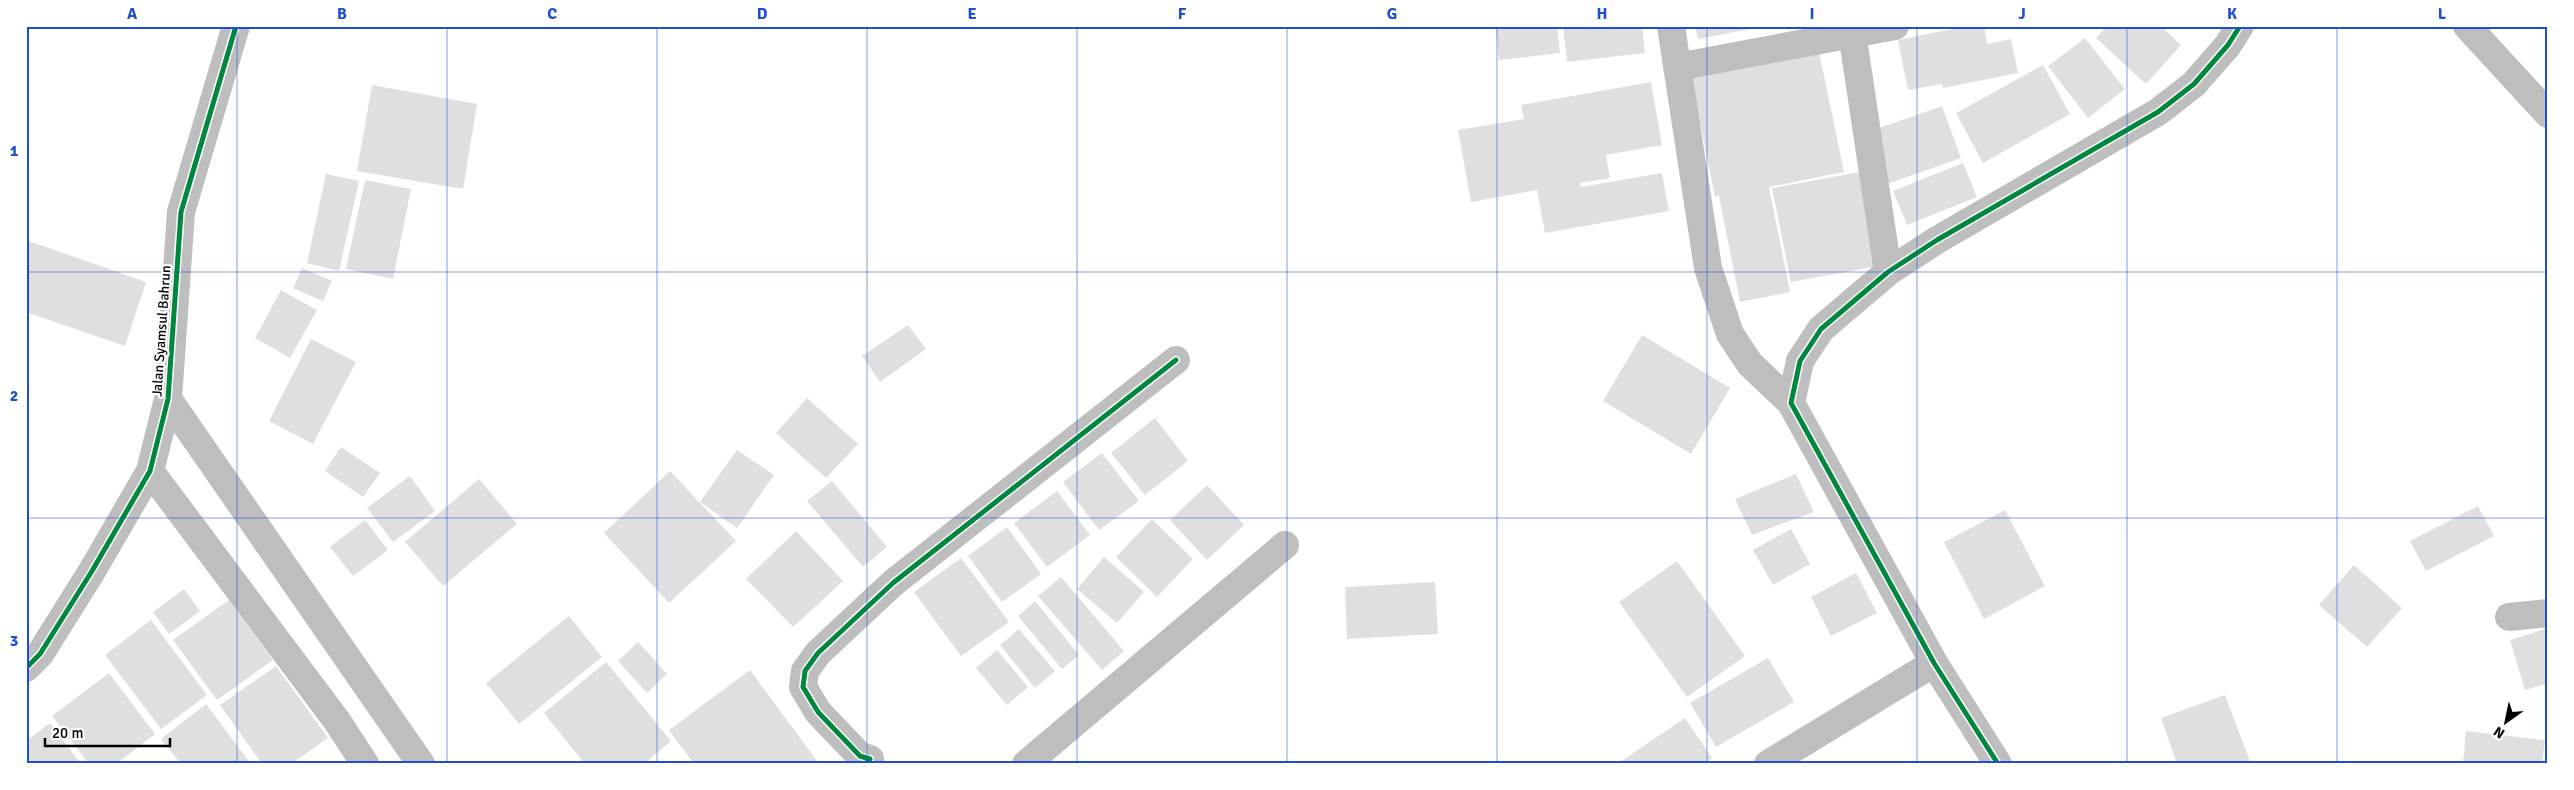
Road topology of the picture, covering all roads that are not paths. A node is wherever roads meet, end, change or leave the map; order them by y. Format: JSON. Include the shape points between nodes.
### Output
{"nodes":[{"id":1,"x":236,"y":26,"type":"edge"},
{"id":2,"x":1671,"y":26,"type":"edge"},
{"id":3,"x":1895,"y":26,"type":"edge"},
{"id":4,"x":2240,"y":26,"type":"edge"},
{"id":5,"x":2468,"y":26,"type":"edge"},
{"id":6,"x":1852,"y":30,"type":"edge"},
{"id":7,"x":1677,"y":68,"type":"junction"},
{"id":8,"x":2548,"y":114,"type":"edge"},
{"id":9,"x":1888,"y":272,"type":"junction"},
{"id":10,"x":1176,"y":360,"type":"dead end"},
{"id":11,"x":168,"y":399,"type":"junction"},
{"id":12,"x":1791,"y":403,"type":"junction"},
{"id":13,"x":150,"y":471,"type":"junction"},
{"id":14,"x":1285,"y":545,"type":"dead end"},
{"id":15,"x":2548,"y":613,"type":"edge"},
{"id":16,"x":2509,"y":618,"type":"dead end"},
{"id":17,"x":1934,"y":663,"type":"junction"},
{"id":18,"x":26,"y":668,"type":"edge"},
{"id":19,"x":870,"y":762,"type":"edge"},
{"id":20,"x":365,"y":764,"type":"edge"},
{"id":21,"x":421,"y":764,"type":"edge"},
{"id":22,"x":1026,"y":764,"type":"edge"},
{"id":23,"x":1768,"y":764,"type":"edge"},
{"id":24,"x":1998,"y":764,"type":"edge"}],
"edges":[{"from":1,"to":11,"type":"street","name":"Jalan Syamsul Bahrun","via":[[180,212]]},
{"from":2,"to":7,"type":"street"},
{"from":3,"to":6,"type":"street"},
{"from":4,"to":9,"type":"street","via":[[2194,84],[2158,112],[1937,240]]},
{"from":5,"to":8,"type":"street"},
{"from":6,"to":7,"type":"street"},
{"from":6,"to":9,"type":"street"},
{"from":7,"to":12,"type":"street","via":[[1708,268],[1730,334],[1750,364]]},
{"from":9,"to":12,"type":"street","via":[[1821,329],[1800,361]]},
{"from":10,"to":19,"type":"street","via":[[893,584],[818,653],[805,671],[803,687],[818,712],[860,756]]},
{"from":11,"to":13,"type":"street","name":"Jalan Syamsul Bahrun"},
{"from":11,"to":21,"type":"street"},
{"from":12,"to":17,"type":"street"},
{"from":13,"to":18,"type":"street","name":"Jalan Syamsul Bahrun","via":[[82,588],[40,654]]},
{"from":13,"to":20,"type":"street","via":[[338,721]]},
{"from":14,"to":22,"type":"street"},
{"from":15,"to":16,"type":"street"},
{"from":17,"to":23,"type":"street"},
{"from":17,"to":24,"type":"street"}]}
